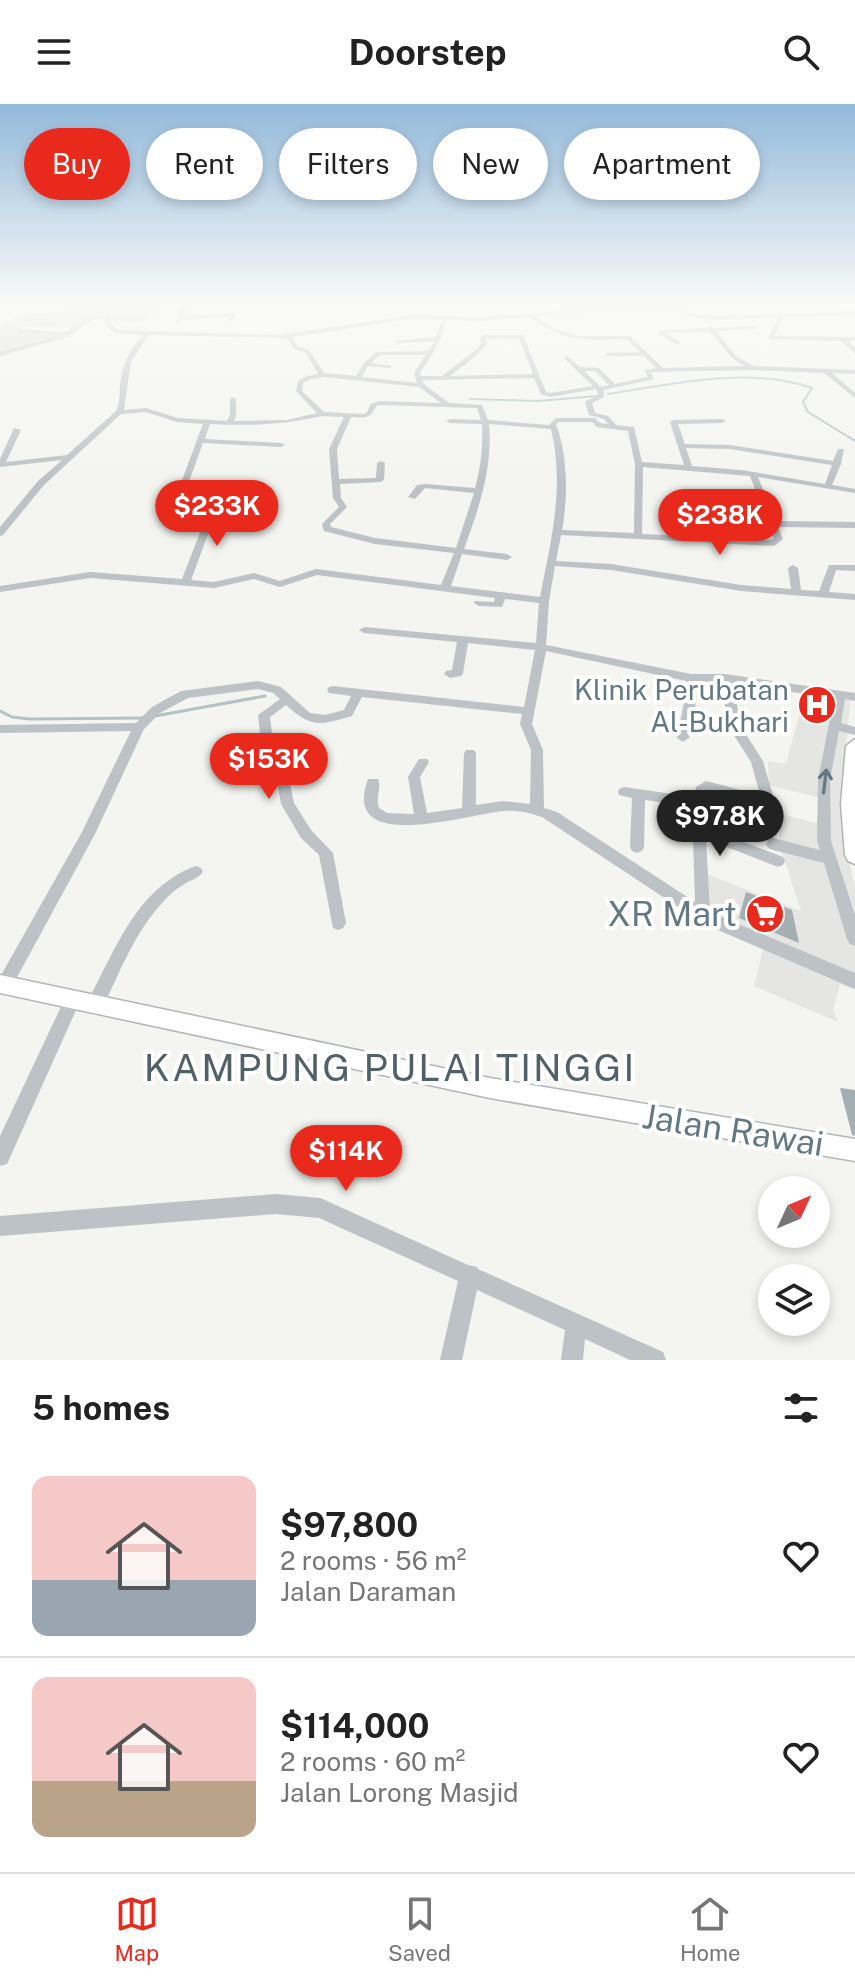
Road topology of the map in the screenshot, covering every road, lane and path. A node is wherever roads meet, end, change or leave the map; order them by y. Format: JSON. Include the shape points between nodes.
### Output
{"nodes":[{"id":1,"x":127,"y":364,"type":"edge"},
{"id":2,"x":315,"y":364,"type":"edge"},
{"id":3,"x":366,"y":364,"type":"joint"},
{"id":4,"x":422,"y":364,"type":"edge"},
{"id":5,"x":458,"y":364,"type":"edge"},
{"id":6,"x":531,"y":364,"type":"edge"},
{"id":7,"x":573,"y":364,"type":"edge"},
{"id":8,"x":655,"y":364,"type":"edge"},
{"id":9,"x":745,"y":364,"type":"edge"},
{"id":10,"x":389,"y":367,"type":"dead end"},
{"id":11,"x":752,"y":368,"type":"junction"},
{"id":12,"x":578,"y":369,"type":"junction"},
{"id":13,"x":661,"y":369,"type":"junction"},
{"id":14,"x":825,"y":370,"type":"junction"},
{"id":15,"x":855,"y":372,"type":"edge"},
{"id":16,"x":322,"y":375,"type":"junction"},
{"id":17,"x":536,"y":376,"type":"junction"},
{"id":18,"x":358,"y":378,"type":"junction"},
{"id":19,"x":443,"y":378,"type":"junction"},
{"id":20,"x":419,"y":382,"type":"junction"},
{"id":21,"x":614,"y":386,"type":"junction"},
{"id":22,"x":599,"y":388,"type":"junction"},
{"id":23,"x":855,"y":396,"type":"edge"},
{"id":24,"x":233,"y":399,"type":"dead end"},
{"id":25,"x":446,"y":403,"type":"junction"},
{"id":26,"x":119,"y":412,"type":"junction"},
{"id":27,"x":322,"y":414,"type":"junction"},
{"id":28,"x":349,"y":415,"type":"junction"},
{"id":29,"x":450,"y":421,"type":"dead end"},
{"id":30,"x":722,"y":421,"type":"dead end"},
{"id":31,"x":485,"y":422,"type":"junction"},
{"id":32,"x":207,"y":423,"type":"junction"},
{"id":33,"x":229,"y":424,"type":"junction"},
{"id":34,"x":612,"y":425,"type":"junction"},
{"id":35,"x":552,"y":426,"type":"junction"},
{"id":36,"x":17,"y":430,"type":"dead end"},
{"id":37,"x":200,"y":441,"type":"junction"},
{"id":38,"x":281,"y":445,"type":"dead end"},
{"id":39,"x":683,"y":446,"type":"junction"},
{"id":40,"x":841,"y":451,"type":"dead end"},
{"id":41,"x":69,"y":457,"type":"junction"},
{"id":42,"x":381,"y":463,"type":"dead end"},
{"id":43,"x":639,"y":464,"type":"junction"},
{"id":44,"x":837,"y":464,"type":"junction"},
{"id":45,"x":689,"y":468,"type":"junction"},
{"id":46,"x":753,"y":474,"type":"junction"},
{"id":47,"x":337,"y":482,"type":"junction"},
{"id":48,"x":828,"y":486,"type":"junction"},
{"id":49,"x":477,"y":491,"type":"junction"},
{"id":50,"x":855,"y":491,"type":"edge"},
{"id":51,"x":412,"y":497,"type":"dead end"},
{"id":52,"x":773,"y":524,"type":"junction"},
{"id":53,"x":855,"y":525,"type":"edge"},
{"id":54,"x":558,"y":532,"type":"junction"},
{"id":55,"x":0,"y":533,"type":"edge"},
{"id":56,"x":638,"y":536,"type":"junction"},
{"id":57,"x":458,"y":553,"type":"junction"},
{"id":58,"x":551,"y":563,"type":"junction"},
{"id":59,"x":793,"y":568,"type":"dead end"},
{"id":60,"x":855,"y":568,"type":"edge"},
{"id":61,"x":492,"y":571,"type":"dead end"},
{"id":62,"x":185,"y":583,"type":"junction"},
{"id":63,"x":445,"y":588,"type":"junction"},
{"id":64,"x":0,"y":589,"type":"edge"},
{"id":65,"x":796,"y":592,"type":"junction"},
{"id":66,"x":823,"y":594,"type":"junction"},
{"id":67,"x":501,"y":595,"type":"junction"},
{"id":68,"x":855,"y":597,"type":"edge"},
{"id":69,"x":544,"y":601,"type":"junction"},
{"id":70,"x":479,"y":603,"type":"dead end"},
{"id":71,"x":364,"y":630,"type":"dead end"},
{"id":72,"x":542,"y":647,"type":"junction"},
{"id":73,"x":691,"y":678,"type":"junction"},
{"id":74,"x":725,"y":678,"type":"junction"},
{"id":75,"x":333,"y":690,"type":"dead end"},
{"id":76,"x":358,"y":693,"type":"junction"},
{"id":77,"x":840,"y":695,"type":"junction"},
{"id":78,"x":855,"y":697,"type":"edge"},
{"id":79,"x":287,"y":699,"type":"junction"},
{"id":80,"x":528,"y":711,"type":"junction"},
{"id":81,"x":835,"y":725,"type":"junction"},
{"id":82,"x":139,"y":727,"type":"junction"},
{"id":83,"x":0,"y":729,"type":"edge"},
{"id":84,"x":855,"y":731,"type":"edge"},
{"id":85,"x":683,"y":738,"type":"dead end"},
{"id":86,"x":855,"y":746,"type":"edge"},
{"id":87,"x":470,"y":753,"type":"dead end"},
{"id":88,"x":423,"y":762,"type":"dead end"},
{"id":89,"x":373,"y":782,"type":"dead end"},
{"id":90,"x":698,"y":803,"type":"junction"},
{"id":91,"x":537,"y":810,"type":"junction"},
{"id":92,"x":469,"y":812,"type":"junction"},
{"id":93,"x":421,"y":818,"type":"junction"},
{"id":94,"x":700,"y":831,"type":"junction"},
{"id":95,"x":773,"y":844,"type":"dead end"},
{"id":96,"x":637,"y":847,"type":"dead end"},
{"id":97,"x":855,"y":855,"type":"edge"},
{"id":98,"x":827,"y":858,"type":"junction"},
{"id":99,"x":778,"y":861,"type":"dead end"},
{"id":100,"x":196,"y":872,"type":"dead end"},
{"id":101,"x":703,"y":915,"type":"junction"},
{"id":102,"x":338,"y":923,"type":"dead end"},
{"id":103,"x":855,"y":939,"type":"edge"},
{"id":104,"x":855,"y":981,"type":"edge"},
{"id":105,"x":2,"y":985,"type":"edge"},
{"id":106,"x":73,"y":999,"type":"junction"},
{"id":107,"x":96,"y":1003,"type":"junction"},
{"id":108,"x":855,"y":1150,"type":"edge"},
{"id":109,"x":0,"y":1157,"type":"edge"},
{"id":110,"x":0,"y":1226,"type":"edge"},
{"id":111,"x":470,"y":1274,"type":"junction"},
{"id":112,"x":576,"y":1324,"type":"junction"},
{"id":113,"x":451,"y":1360,"type":"edge"},
{"id":114,"x":572,"y":1360,"type":"edge"},
{"id":115,"x":655,"y":1360,"type":"edge"}],
"edges":[{"from":1,"to":26,"type":"street"},
{"from":2,"to":16,"type":"street"},
{"from":3,"to":10,"type":"street"},
{"from":3,"to":18,"type":"street"},
{"from":4,"to":20,"type":"street"},
{"from":5,"to":19,"type":"street"},
{"from":6,"to":17,"type":"street"},
{"from":7,"to":12,"type":"street"},
{"from":8,"to":13,"type":"street"},
{"from":9,"to":11,"type":"street"},
{"from":11,"to":13,"type":"street"},
{"from":11,"to":14,"type":"street"},
{"from":12,"to":21,"type":"street","via":[[597,369]]},
{"from":12,"to":22,"type":"street"},
{"from":13,"to":21,"type":"street","via":[[647,370],[652,378]]},
{"from":14,"to":15,"type":"street"},
{"from":14,"to":23,"type":"street"},
{"from":16,"to":18,"type":"street"},
{"from":16,"to":27,"type":"street","via":[[304,379],[299,391]]},
{"from":17,"to":19,"type":"street"},
{"from":17,"to":22,"type":"street","via":[[546,394]]},
{"from":18,"to":20,"type":"street"},
{"from":19,"to":20,"type":"street"},
{"from":20,"to":25,"type":"street"},
{"from":21,"to":22,"type":"street"},
{"from":22,"to":34,"type":"street","via":[[602,396],[588,403],[592,415],[606,417]]},
{"from":24,"to":33,"type":"street"},
{"from":25,"to":28,"type":"street","via":[[379,403],[367,415]]},
{"from":25,"to":31,"type":"street","via":[[480,406]]},
{"from":26,"to":32,"type":"street","via":[[150,411]]},
{"from":26,"to":41,"type":"street"},
{"from":27,"to":28,"type":"street"},
{"from":27,"to":33,"type":"street","via":[[287,422]]},
{"from":28,"to":47,"type":"street","via":[[333,449]]},
{"from":29,"to":31,"type":"street"},
{"from":30,"to":39,"type":"street","via":[[674,422]]},
{"from":31,"to":35,"type":"street"},
{"from":31,"to":49,"type":"street","via":[[488,445]]},
{"from":32,"to":33,"type":"street"},
{"from":32,"to":37,"type":"street"},
{"from":34,"to":35,"type":"street","via":[[597,425],[587,418],[556,420]]},
{"from":34,"to":43,"type":"street","via":[[631,429]]},
{"from":35,"to":54,"type":"street","via":[[561,456]]},
{"from":36,"to":41,"type":"street","via":[[1,465]]},
{"from":37,"to":38,"type":"street"},
{"from":37,"to":62,"type":"street","via":[[181,498],[216,502]]},
{"from":39,"to":44,"type":"street","via":[[730,447]]},
{"from":39,"to":45,"type":"street"},
{"from":40,"to":44,"type":"street"},
{"from":41,"to":55,"type":"street"},
{"from":42,"to":47,"type":"street","via":[[380,480]]},
{"from":43,"to":45,"type":"street"},
{"from":43,"to":56,"type":"street"},
{"from":44,"to":48,"type":"street"},
{"from":45,"to":46,"type":"street"},
{"from":46,"to":48,"type":"street"},
{"from":46,"to":52,"type":"street"},
{"from":47,"to":57,"type":"street","via":[[343,507],[327,529]]},
{"from":48,"to":50,"type":"street"},
{"from":49,"to":51,"type":"street","via":[[422,486]]},
{"from":49,"to":57,"type":"street"},
{"from":52,"to":53,"type":"street"},
{"from":52,"to":56,"type":"street","via":[[779,539],[774,543]]},
{"from":54,"to":56,"type":"street"},
{"from":54,"to":58,"type":"street"},
{"from":57,"to":61,"type":"street","via":[[502,557]]},
{"from":57,"to":63,"type":"street"},
{"from":58,"to":65,"type":"street"},
{"from":58,"to":69,"type":"street"},
{"from":59,"to":65,"type":"street"},
{"from":60,"to":66,"type":"street","via":[[832,567]]},
{"from":62,"to":63,"type":"street","via":[[214,585],[254,576],[280,584],[316,572]]},
{"from":62,"to":64,"type":"street","via":[[90,575]]},
{"from":63,"to":67,"type":"street"},
{"from":65,"to":66,"type":"street"},
{"from":66,"to":68,"type":"street"},
{"from":67,"to":69,"type":"street"},
{"from":67,"to":70,"type":"street","via":[[498,605]]},
{"from":69,"to":72,"type":"street"},
{"from":71,"to":72,"type":"street"},
{"from":72,"to":73,"type":"street"},
{"from":72,"to":80,"type":"street"},
{"from":73,"to":74,"type":"street"},
{"from":73,"to":85,"type":"street"},
{"from":74,"to":77,"type":"street"},
{"from":74,"to":90,"type":"street","via":[[736,729],[757,761],[768,802],[706,786]]},
{"from":75,"to":76,"type":"street"},
{"from":76,"to":79,"type":"street","via":[[348,713],[325,719],[307,717]]},
{"from":76,"to":80,"type":"street"},
{"from":77,"to":78,"type":"street"},
{"from":77,"to":81,"type":"street"},
{"from":79,"to":82,"type":"street","via":[[258,685],[185,694]]},
{"from":79,"to":102,"type":"street","via":[[264,715],[268,751],[281,769],[293,815],[326,853]]},
{"from":80,"to":91,"type":"street","via":[[527,728],[537,750]]},
{"from":81,"to":84,"type":"street"},
{"from":98,"to":81,"type":"street","one_way":true,"via":[[824,780]]},
{"from":82,"to":83,"type":"street"},
{"from":82,"to":105,"type":"street","via":[[88,834]]},
{"from":86,"to":97,"type":"highway"},
{"from":87,"to":92,"type":"street"},
{"from":88,"to":93,"type":"street","via":[[414,777]]},
{"from":89,"to":93,"type":"street","via":[[370,806],[378,815]]},
{"from":90,"to":94,"type":"street"},
{"from":90,"to":96,"type":"street","via":[[631,793]]},
{"from":91,"to":92,"type":"street","via":[[504,806]]},
{"from":91,"to":101,"type":"street"},
{"from":92,"to":93,"type":"street"},
{"from":94,"to":99,"type":"street"},
{"from":94,"to":101,"type":"street"},
{"from":95,"to":98,"type":"street"},
{"from":98,"to":103,"type":"street"},
{"from":100,"to":107,"type":"street","via":[[177,879],[155,898]]},
{"from":101,"to":104,"type":"street"},
{"from":105,"to":106,"type":"main road","name":"Jalan Rawai"},
{"from":106,"to":107,"type":"main road","name":"Jalan Rawai"},
{"from":106,"to":109,"type":"street"},
{"from":107,"to":108,"type":"main road","name":"Jalan Rawai","via":[[490,1088]]},
{"from":110,"to":111,"type":"street","via":[[276,1204],[307,1206],[335,1213]]},
{"from":111,"to":112,"type":"street"},
{"from":111,"to":113,"type":"street"},
{"from":112,"to":114,"type":"street"},
{"from":112,"to":115,"type":"street"}]}
